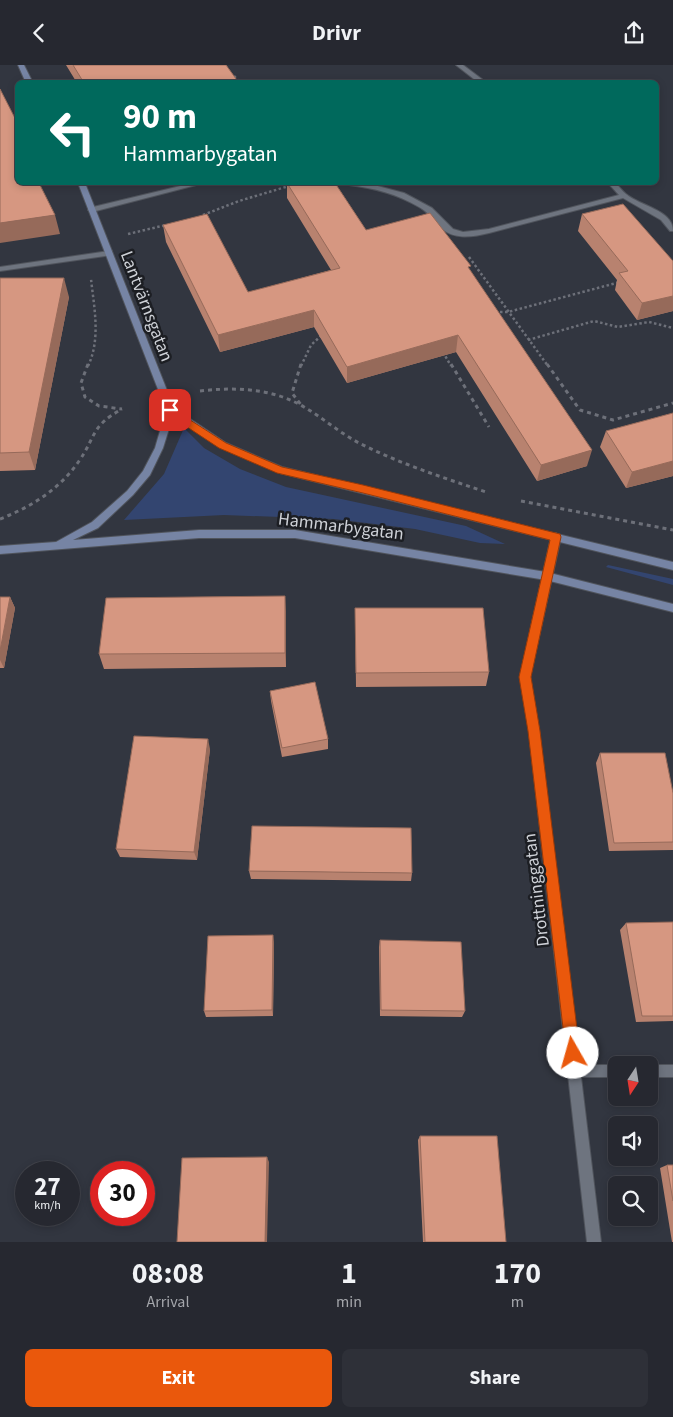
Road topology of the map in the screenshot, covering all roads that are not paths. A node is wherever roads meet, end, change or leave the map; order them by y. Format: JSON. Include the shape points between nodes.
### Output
{"nodes":[{"id":1,"x":21,"y":65,"type":"edge"},
{"id":2,"x":459,"y":65,"type":"edge"},
{"id":3,"x":28,"y":80,"type":"edge"},
{"id":4,"x":480,"y":80,"type":"edge"},
{"id":5,"x":82,"y":185,"type":"edge"},
{"id":6,"x":192,"y":185,"type":"edge"},
{"id":7,"x":370,"y":185,"type":"edge"},
{"id":8,"x":614,"y":185,"type":"edge"},
{"id":9,"x":624,"y":196,"type":"junction"},
{"id":10,"x":92,"y":210,"type":"junction"},
{"id":11,"x":673,"y":214,"type":"edge"},
{"id":12,"x":664,"y":218,"type":"junction"},
{"id":13,"x":673,"y":229,"type":"edge"},
{"id":14,"x":109,"y":253,"type":"junction"},
{"id":15,"x":0,"y":269,"type":"edge"},
{"id":16,"x":170,"y":410,"type":"junction"},
{"id":17,"x":556,"y":537,"type":"junction"},
{"id":18,"x":56,"y":545,"type":"junction"},
{"id":19,"x":0,"y":549,"type":"edge"},
{"id":20,"x":673,"y":566,"type":"edge"},
{"id":21,"x":546,"y":576,"type":"junction"},
{"id":22,"x":673,"y":608,"type":"edge"},
{"id":23,"x":575,"y":1071,"type":"junction"},
{"id":24,"x":608,"y":1071,"type":"edge"},
{"id":25,"x":658,"y":1071,"type":"edge"},
{"id":26,"x":673,"y":1071,"type":"edge"},
{"id":27,"x":594,"y":1242,"type":"edge"}],
"edges":[{"from":1,"to":3,"type":"main road"},
{"from":2,"to":4,"type":"street"},
{"from":5,"to":10,"type":"main road","name":"Lantvärnsgatan"},
{"from":6,"to":10,"type":"street"},
{"from":7,"to":9,"type":"street","via":[[395,193],[430,211],[455,233],[472,234]]},
{"from":8,"to":9,"type":"street"},
{"from":9,"to":12,"type":"street"},
{"from":10,"to":14,"type":"main road","name":"Lantvärnsgatan"},
{"from":11,"to":12,"type":"street"},
{"from":12,"to":13,"type":"street"},
{"from":14,"to":15,"type":"street"},
{"from":14,"to":16,"type":"main road","name":"Lantvärnsgatan"},
{"from":16,"to":17,"type":"main road","name":"Hammarbygatan","via":[[223,445],[280,470]]},
{"from":16,"to":18,"type":"main road","via":[[159,448],[147,473],[95,525]]},
{"from":17,"to":20,"type":"main road","name":"Hammarbygatan"},
{"from":17,"to":21,"type":"street","name":"Drottninggatan"},
{"from":18,"to":19,"type":"main road","name":"Hammarbygatan"},
{"from":18,"to":21,"type":"main road","name":"Hammarbygatan","via":[[199,534],[295,534]]},
{"from":21,"to":22,"type":"main road","name":"Hammarbygatan"},
{"from":21,"to":23,"type":"street","name":"Drottninggatan","via":[[525,677]]},
{"from":23,"to":24,"type":"street"},
{"from":23,"to":27,"type":"street","name":"Drottninggatan"},
{"from":25,"to":26,"type":"street"}]}
